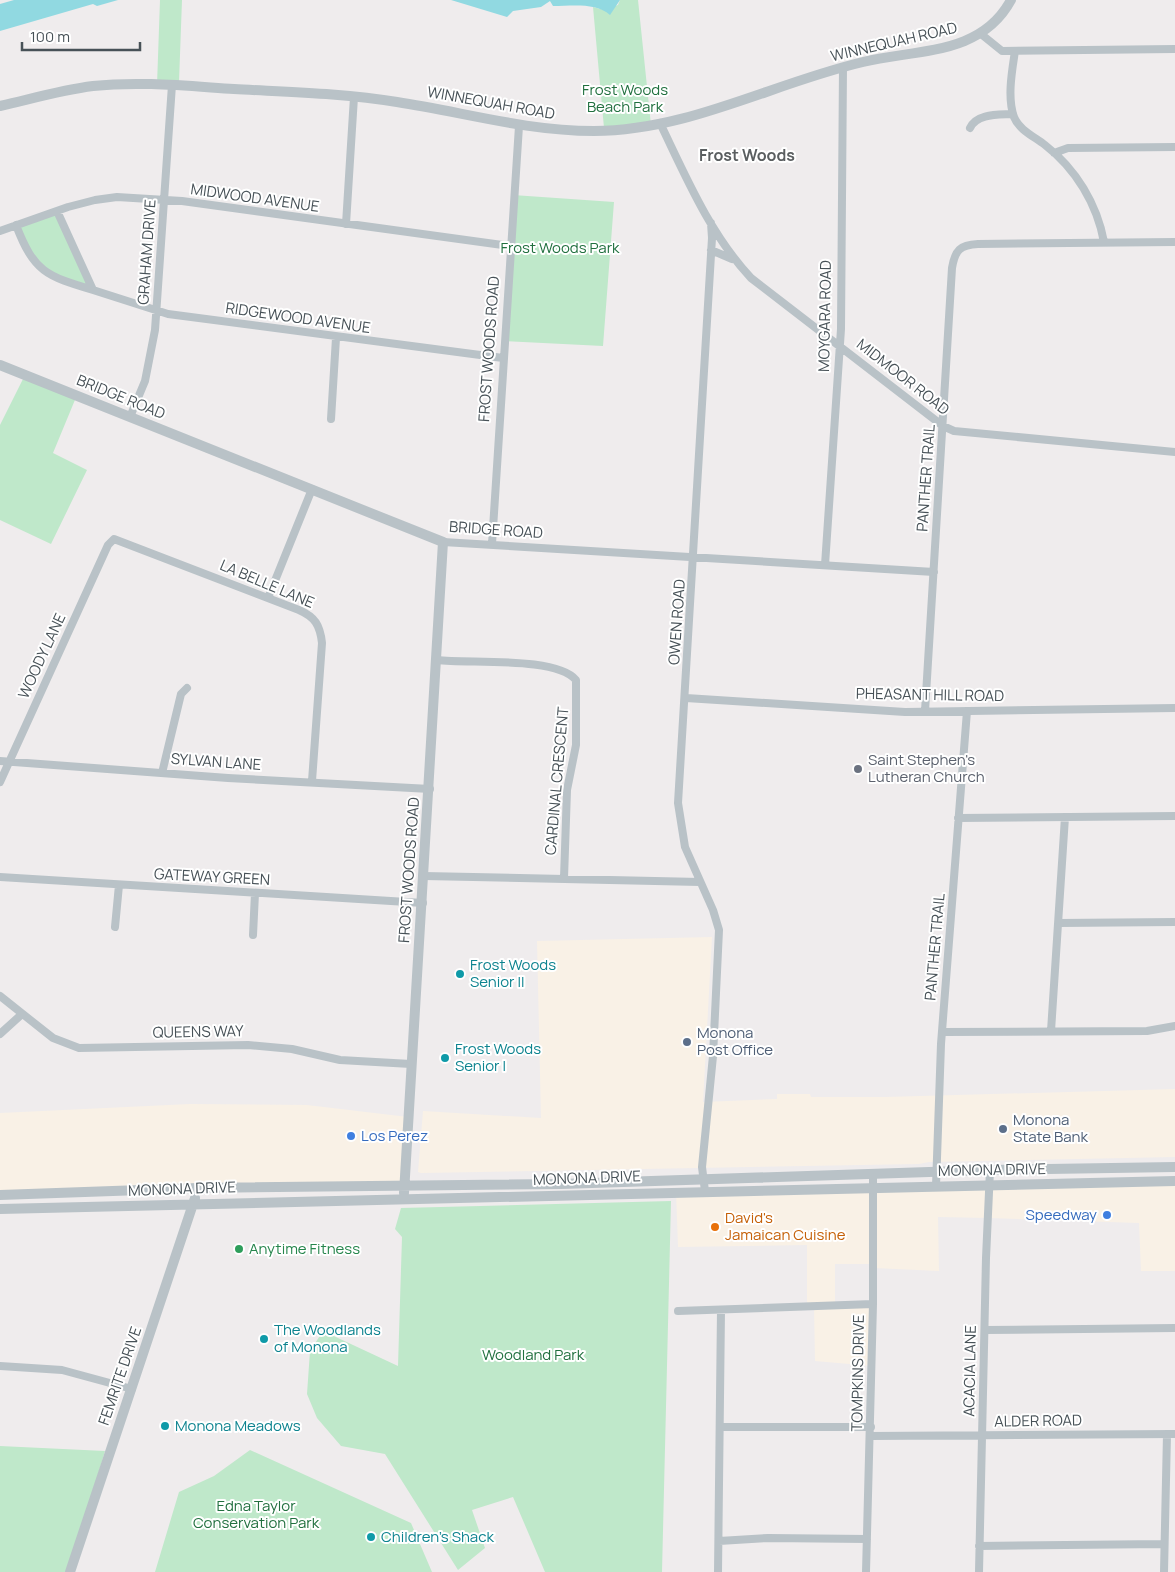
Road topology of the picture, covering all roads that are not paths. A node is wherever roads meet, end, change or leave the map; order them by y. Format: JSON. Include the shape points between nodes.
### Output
{"nodes":[{"id":1,"x":1011,"y":0,"type":"edge"},
{"id":2,"x":981,"y":34,"type":"junction"},
{"id":3,"x":1175,"y":49,"type":"edge"},
{"id":4,"x":1015,"y":51,"type":"junction"},
{"id":5,"x":843,"y":67,"type":"junction"},
{"id":6,"x":172,"y":85,"type":"junction"},
{"id":7,"x":354,"y":97,"type":"junction"},
{"id":8,"x":0,"y":106,"type":"edge"},
{"id":9,"x":1013,"y":114,"type":"junction"},
{"id":10,"x":660,"y":123,"type":"junction"},
{"id":11,"x":519,"y":126,"type":"junction"},
{"id":12,"x":970,"y":128,"type":"dead end"},
{"id":13,"x":1175,"y":147,"type":"edge"},
{"id":14,"x":1054,"y":153,"type":"junction"},
{"id":15,"x":164,"y":200,"type":"junction"},
{"id":16,"x":57,"y":211,"type":"junction"},
{"id":17,"x":711,"y":223,"type":"junction"},
{"id":18,"x":346,"y":224,"type":"junction"},
{"id":19,"x":16,"y":225,"type":"junction"},
{"id":20,"x":0,"y":231,"type":"edge"},
{"id":21,"x":1104,"y":242,"type":"junction"},
{"id":22,"x":1175,"y":242,"type":"edge"},
{"id":23,"x":510,"y":246,"type":"junction"},
{"id":24,"x":712,"y":250,"type":"junction"},
{"id":25,"x":734,"y":260,"type":"junction"},
{"id":26,"x":93,"y":290,"type":"junction"},
{"id":27,"x":157,"y":312,"type":"junction"},
{"id":28,"x":336,"y":338,"type":"junction"},
{"id":29,"x":840,"y":345,"type":"junction"},
{"id":30,"x":503,"y":358,"type":"junction"},
{"id":31,"x":0,"y":365,"type":"edge"},
{"id":32,"x":130,"y":417,"type":"junction"},
{"id":33,"x":331,"y":419,"type":"dead end"},
{"id":34,"x":943,"y":426,"type":"junction"},
{"id":35,"x":1175,"y":452,"type":"edge"},
{"id":36,"x":312,"y":489,"type":"junction"},
{"id":37,"x":112,"y":542,"type":"joint"},
{"id":38,"x":443,"y":542,"type":"junction"},
{"id":39,"x":492,"y":544,"type":"junction"},
{"id":40,"x":694,"y":556,"type":"junction"},
{"id":41,"x":825,"y":565,"type":"junction"},
{"id":42,"x":934,"y":572,"type":"junction"},
{"id":43,"x":268,"y":598,"type":"junction"},
{"id":44,"x":437,"y":660,"type":"junction"},
{"id":45,"x":187,"y":688,"type":"dead end"},
{"id":46,"x":686,"y":698,"type":"junction"},
{"id":47,"x":1175,"y":708,"type":"edge"},
{"id":48,"x":967,"y":710,"type":"junction"},
{"id":49,"x":925,"y":711,"type":"junction"},
{"id":50,"x":0,"y":761,"type":"edge"},
{"id":51,"x":9,"y":763,"type":"junction"},
{"id":52,"x":162,"y":773,"type":"junction"},
{"id":53,"x":0,"y":782,"type":"edge"},
{"id":54,"x":312,"y":782,"type":"junction"},
{"id":55,"x":430,"y":789,"type":"junction"},
{"id":56,"x":1175,"y":816,"type":"edge"},
{"id":57,"x":1065,"y":817,"type":"junction"},
{"id":58,"x":958,"y":818,"type":"junction"},
{"id":59,"x":424,"y":876,"type":"junction"},
{"id":60,"x":0,"y":877,"type":"edge"},
{"id":61,"x":564,"y":878,"type":"junction"},
{"id":62,"x":700,"y":882,"type":"junction"},
{"id":63,"x":119,"y":885,"type":"junction"},
{"id":64,"x":255,"y":893,"type":"junction"},
{"id":65,"x":423,"y":903,"type":"junction"},
{"id":66,"x":1175,"y":922,"type":"edge"},
{"id":67,"x":1059,"y":923,"type":"junction"},
{"id":68,"x":115,"y":927,"type":"dead end"},
{"id":69,"x":253,"y":935,"type":"dead end"},
{"id":70,"x":0,"y":996,"type":"edge"},
{"id":71,"x":22,"y":1014,"type":"junction"},
{"id":72,"x":1175,"y":1026,"type":"edge"},
{"id":73,"x":1051,"y":1031,"type":"junction"},
{"id":74,"x":942,"y":1032,"type":"junction"},
{"id":75,"x":0,"y":1034,"type":"edge"},
{"id":76,"x":411,"y":1064,"type":"junction"},
{"id":77,"x":1175,"y":1167,"type":"edge"},
{"id":78,"x":990,"y":1170,"type":"junction"},
{"id":79,"x":936,"y":1172,"type":"junction"},
{"id":80,"x":873,"y":1175,"type":"junction"},
{"id":81,"x":705,"y":1178,"type":"junction"},
{"id":82,"x":1175,"y":1180,"type":"edge"},
{"id":83,"x":404,"y":1186,"type":"junction"},
{"id":84,"x":936,"y":1186,"type":"junction"},
{"id":85,"x":989,"y":1186,"type":"junction"},
{"id":86,"x":197,"y":1188,"type":"junction"},
{"id":87,"x":872,"y":1188,"type":"junction"},
{"id":88,"x":705,"y":1191,"type":"junction"},
{"id":89,"x":0,"y":1195,"type":"edge"},
{"id":90,"x":404,"y":1200,"type":"junction"},
{"id":91,"x":194,"y":1203,"type":"junction"},
{"id":92,"x":0,"y":1209,"type":"edge"},
{"id":93,"x":874,"y":1304,"type":"junction"},
{"id":94,"x":722,"y":1310,"type":"junction"},
{"id":95,"x":678,"y":1311,"type":"dead end"},
{"id":96,"x":1175,"y":1328,"type":"edge"},
{"id":97,"x":985,"y":1330,"type":"junction"},
{"id":98,"x":0,"y":1366,"type":"edge"},
{"id":99,"x":132,"y":1390,"type":"junction"},
{"id":100,"x":720,"y":1427,"type":"junction"},
{"id":101,"x":871,"y":1427,"type":"junction"},
{"id":102,"x":1171,"y":1434,"type":"edge"},
{"id":103,"x":982,"y":1435,"type":"junction"},
{"id":104,"x":871,"y":1436,"type":"junction"},
{"id":105,"x":867,"y":1539,"type":"junction"},
{"id":106,"x":719,"y":1540,"type":"junction"},
{"id":107,"x":1164,"y":1544,"type":"junction"},
{"id":108,"x":979,"y":1546,"type":"junction"},
{"id":109,"x":70,"y":1572,"type":"edge"},
{"id":110,"x":718,"y":1572,"type":"edge"},
{"id":111,"x":866,"y":1572,"type":"edge"},
{"id":112,"x":979,"y":1572,"type":"edge"},
{"id":113,"x":1164,"y":1572,"type":"edge"}],
"edges":[{"from":1,"to":2,"type":"street","name":"WINNEQUAH ROAD","via":[[995,23]]},
{"from":2,"to":4,"type":"street","via":[[997,48]]},
{"from":2,"to":5,"type":"street","name":"WINNEQUAH ROAD","via":[[955,46]]},
{"from":3,"to":4,"type":"street"},
{"from":4,"to":9,"type":"street","via":[[1011,95]]},
{"from":5,"to":10,"type":"street","name":"WINNEQUAH ROAD","via":[[685,118]]},
{"from":5,"to":29,"type":"street","name":"MOYGARA ROAD"},
{"from":6,"to":7,"type":"street","name":"WINNEQUAH ROAD"},
{"from":6,"to":8,"type":"street","name":"WINNEQUAH ROAD","via":[[93,86]]},
{"from":6,"to":15,"type":"street","name":"GRAHAM DRIVE"},
{"from":7,"to":11,"type":"street","name":"WINNEQUAH ROAD","via":[[399,102]]},
{"from":7,"to":18,"type":"street"},
{"from":9,"to":12,"type":"street","via":[[980,118]]},
{"from":9,"to":14,"type":"street","via":[[1023,128]]},
{"from":10,"to":11,"type":"street","name":"WINNEQUAH ROAD","via":[[597,131]]},
{"from":10,"to":17,"type":"street","name":"OWEN ROAD"},
{"from":11,"to":23,"type":"street","name":"FROST WOODS ROAD"},
{"from":13,"to":14,"type":"street","via":[[1068,148]]},
{"from":14,"to":21,"type":"street","via":[[1072,172],[1092,204],[1102,226]]},
{"from":15,"to":16,"type":"street","name":"MIDWOOD AVENUE","via":[[110,198]]},
{"from":15,"to":18,"type":"street","name":"MIDWOOD AVENUE"},
{"from":15,"to":27,"type":"street","name":"GRAHAM DRIVE"},
{"from":16,"to":19,"type":"street","name":"MIDWOOD AVENUE"},
{"from":16,"to":26,"type":"street"},
{"from":17,"to":24,"type":"street","name":"OWEN ROAD"},
{"from":17,"to":25,"type":"street","name":"MIDMOOR ROAD"},
{"from":18,"to":23,"type":"street","name":"MIDWOOD AVENUE"},
{"from":19,"to":20,"type":"street","name":"MIDWOOD AVENUE"},
{"from":19,"to":26,"type":"street","name":"RIDGEWOOD AVENUE","via":[[29,254],[42,270]]},
{"from":21,"to":22,"type":"street"},
{"from":21,"to":34,"type":"street","name":"PANTHER TRAIL","via":[[978,244],[956,251],[952,268]]},
{"from":23,"to":30,"type":"street","name":"FROST WOODS ROAD"},
{"from":24,"to":25,"type":"street","name":"MIDMOOR ROAD"},
{"from":24,"to":40,"type":"street","name":"OWEN ROAD"},
{"from":25,"to":29,"type":"street","name":"MIDMOOR ROAD","via":[[751,278]]},
{"from":26,"to":27,"type":"street","name":"RIDGEWOOD AVENUE"},
{"from":27,"to":28,"type":"street","name":"RIDGEWOOD AVENUE"},
{"from":27,"to":32,"type":"street","name":"GRAHAM DRIVE","via":[[147,374]]},
{"from":28,"to":30,"type":"street","name":"RIDGEWOOD AVENUE"},
{"from":28,"to":33,"type":"street"},
{"from":29,"to":34,"type":"street","name":"MIDMOOR ROAD"},
{"from":29,"to":41,"type":"street","name":"MOYGARA ROAD"},
{"from":30,"to":39,"type":"street","name":"FROST WOODS ROAD"},
{"from":31,"to":32,"type":"street","name":"BRIDGE ROAD"},
{"from":32,"to":36,"type":"street","name":"BRIDGE ROAD"},
{"from":34,"to":35,"type":"street","name":"MIDMOOR ROAD","via":[[954,431]]},
{"from":34,"to":42,"type":"street","name":"PANTHER TRAIL"},
{"from":36,"to":38,"type":"street","name":"BRIDGE ROAD"},
{"from":36,"to":43,"type":"street"},
{"from":37,"to":43,"type":"street","name":"LA BELLE LANE","via":[[114,539],[125,541]]},
{"from":37,"to":51,"type":"street","name":"WOODY LANE"},
{"from":38,"to":39,"type":"street","name":"BRIDGE ROAD"},
{"from":38,"to":44,"type":"street","name":"FROST WOODS ROAD"},
{"from":39,"to":40,"type":"street","name":"BRIDGE ROAD"},
{"from":40,"to":41,"type":"street","name":"BRIDGE ROAD"},
{"from":40,"to":46,"type":"street","name":"OWEN ROAD"},
{"from":41,"to":42,"type":"street","name":"BRIDGE ROAD"},
{"from":42,"to":49,"type":"street","name":"PANTHER TRAIL"},
{"from":43,"to":54,"type":"street","name":"LA BELLE LANE","via":[[311,616],[320,628],[322,643]]},
{"from":44,"to":55,"type":"street","name":"FROST WOODS ROAD"},
{"from":44,"to":61,"type":"street","name":"CARDINAL CRESCENT","via":[[554,667],[570,673],[576,680],[576,745],[567,790]]},
{"from":45,"to":52,"type":"street","via":[[181,694]]},
{"from":46,"to":49,"type":"street","name":"PHEASANT HILL ROAD"},
{"from":46,"to":62,"type":"street","name":"OWEN ROAD","via":[[679,819],[685,847]]},
{"from":47,"to":48,"type":"street","name":"PHEASANT HILL ROAD"},
{"from":48,"to":49,"type":"street","name":"PHEASANT HILL ROAD"},
{"from":48,"to":58,"type":"street","name":"PANTHER TRAIL"},
{"from":50,"to":51,"type":"street","name":"SYLVAN LANE"},
{"from":51,"to":52,"type":"street","name":"SYLVAN LANE"},
{"from":51,"to":53,"type":"street","name":"WOODY LANE"},
{"from":52,"to":54,"type":"street","name":"SYLVAN LANE"},
{"from":54,"to":55,"type":"street","name":"SYLVAN LANE"},
{"from":55,"to":59,"type":"street","name":"FROST WOODS ROAD"},
{"from":56,"to":57,"type":"street"},
{"from":57,"to":58,"type":"street"},
{"from":57,"to":67,"type":"street"},
{"from":58,"to":74,"type":"street","name":"PANTHER TRAIL"},
{"from":59,"to":61,"type":"street"},
{"from":59,"to":65,"type":"street","name":"FROST WOODS ROAD"},
{"from":60,"to":63,"type":"street","name":"GATEWAY GREEN"},
{"from":61,"to":62,"type":"street"},
{"from":62,"to":81,"type":"street","name":"OWEN ROAD","via":[[719,930]]},
{"from":63,"to":64,"type":"street","name":"GATEWAY GREEN"},
{"from":63,"to":68,"type":"street"},
{"from":64,"to":65,"type":"street","name":"GATEWAY GREEN"},
{"from":64,"to":69,"type":"street"},
{"from":65,"to":76,"type":"street","name":"FROST WOODS ROAD"},
{"from":66,"to":67,"type":"street"},
{"from":67,"to":73,"type":"street"},
{"from":70,"to":71,"type":"street","name":"QUEENS WAY"},
{"from":71,"to":75,"type":"street"},
{"from":71,"to":76,"type":"street","name":"QUEENS WAY","via":[[53,1038],[79,1048],[248,1045],[292,1049],[340,1060]]},
{"from":72,"to":73,"type":"street","via":[[1147,1031]]},
{"from":73,"to":74,"type":"street"},
{"from":74,"to":79,"type":"street","name":"PANTHER TRAIL"},
{"from":76,"to":83,"type":"street","name":"FROST WOODS ROAD"},
{"from":77,"to":78,"type":"street","name":"MONONA DRIVE"},
{"from":78,"to":79,"type":"street","name":"MONONA DRIVE"},
{"from":78,"to":85,"type":"street","name":"ACACIA LANE"},
{"from":79,"to":80,"type":"street","name":"MONONA DRIVE"},
{"from":79,"to":84,"type":"street","name":"PANTHER TRAIL"},
{"from":80,"to":81,"type":"street","name":"MONONA DRIVE"},
{"from":80,"to":87,"type":"street","name":"TOMPKINS DRIVE"},
{"from":81,"to":83,"type":"street","name":"MONONA DRIVE"},
{"from":81,"to":88,"type":"street","name":"OWEN ROAD"},
{"from":82,"to":85,"type":"street","name":"MONONA DRIVE"},
{"from":83,"to":86,"type":"street","name":"MONONA DRIVE"},
{"from":83,"to":90,"type":"street","name":"FROST WOODS ROAD"},
{"from":84,"to":85,"type":"street","name":"MONONA DRIVE"},
{"from":84,"to":87,"type":"street","name":"MONONA DRIVE"},
{"from":85,"to":97,"type":"street","name":"ACACIA LANE"},
{"from":86,"to":89,"type":"street","name":"MONONA DRIVE"},
{"from":86,"to":91,"type":"street","name":"FEMRITE DRIVE"},
{"from":87,"to":88,"type":"street","name":"MONONA DRIVE"},
{"from":87,"to":93,"type":"street","name":"TOMPKINS DRIVE"},
{"from":88,"to":90,"type":"street","name":"MONONA DRIVE"},
{"from":90,"to":91,"type":"street","name":"MONONA DRIVE"},
{"from":91,"to":92,"type":"street","name":"MONONA DRIVE"},
{"from":91,"to":99,"type":"street","name":"FEMRITE DRIVE"},
{"from":93,"to":94,"type":"street"},
{"from":93,"to":101,"type":"street","name":"TOMPKINS DRIVE"},
{"from":94,"to":95,"type":"street"},
{"from":94,"to":100,"type":"street"},
{"from":96,"to":97,"type":"street"},
{"from":97,"to":103,"type":"street","name":"ACACIA LANE"},
{"from":98,"to":99,"type":"street","via":[[62,1370]]},
{"from":99,"to":109,"type":"street","name":"FEMRITE DRIVE"},
{"from":100,"to":101,"type":"street"},
{"from":100,"to":106,"type":"street"},
{"from":101,"to":104,"type":"street","name":"TOMPKINS DRIVE"},
{"from":102,"to":103,"type":"street","name":"ALDER ROAD"},
{"from":102,"to":107,"type":"street"},
{"from":103,"to":104,"type":"street","name":"ALDER ROAD"},
{"from":103,"to":108,"type":"street","name":"ACACIA LANE"},
{"from":104,"to":105,"type":"street","name":"TOMPKINS DRIVE"},
{"from":105,"to":106,"type":"street"},
{"from":105,"to":111,"type":"street","name":"TOMPKINS DRIVE"},
{"from":106,"to":110,"type":"street"},
{"from":107,"to":108,"type":"street"},
{"from":107,"to":113,"type":"street"},
{"from":108,"to":112,"type":"street","name":"ACACIA LANE"}]}
